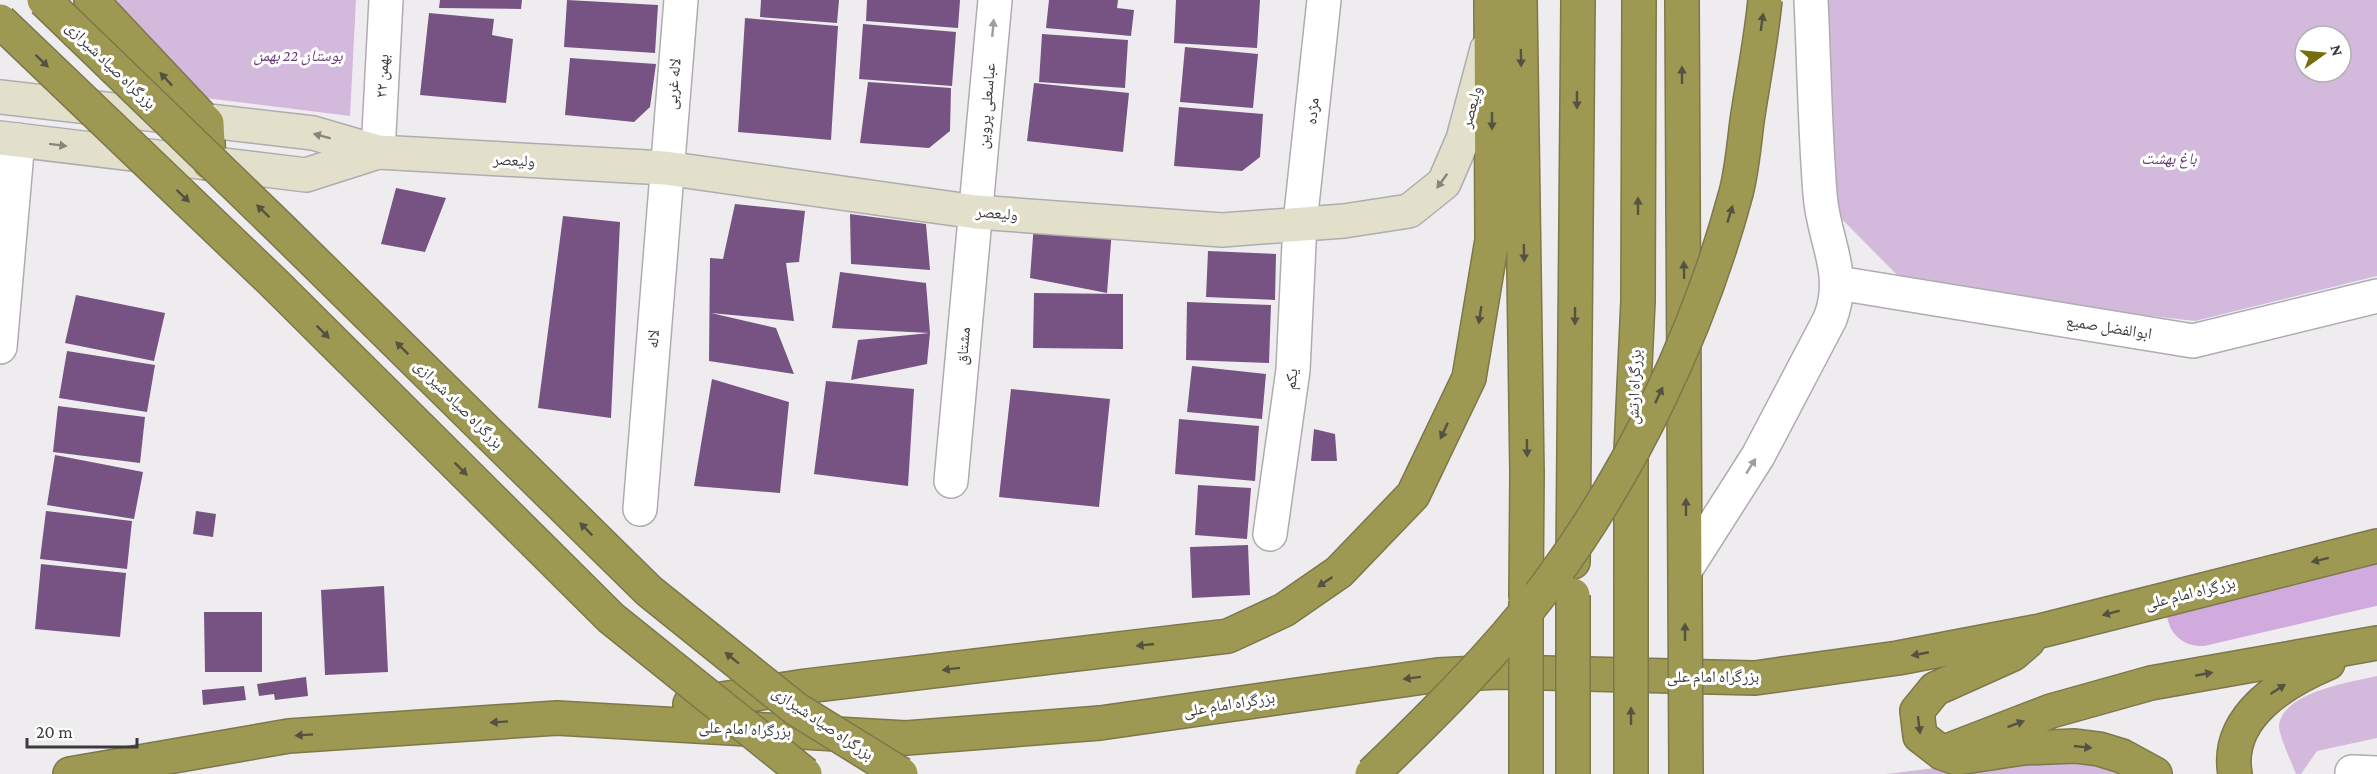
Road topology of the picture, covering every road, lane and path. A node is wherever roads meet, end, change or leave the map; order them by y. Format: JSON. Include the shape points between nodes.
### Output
{"nodes":[{"id":1,"x":44,"y":0,"type":"edge"},
{"id":2,"x":91,"y":0,"type":"edge"},
{"id":3,"x":386,"y":0,"type":"edge"},
{"id":4,"x":681,"y":0,"type":"edge"},
{"id":5,"x":995,"y":0,"type":"edge"},
{"id":6,"x":1324,"y":0,"type":"edge"},
{"id":7,"x":1520,"y":0,"type":"edge"},
{"id":8,"x":1578,"y":0,"type":"edge"},
{"id":9,"x":1639,"y":0,"type":"edge"},
{"id":10,"x":1682,"y":0,"type":"edge"},
{"id":11,"x":1765,"y":0,"type":"edge"},
{"id":12,"x":1811,"y":0,"type":"edge"},
{"id":13,"x":1492,"y":14,"type":"edge"},
{"id":14,"x":0,"y":21,"type":"edge"},
{"id":15,"x":0,"y":97,"type":"edge"},
{"id":16,"x":207,"y":123,"type":"junction"},
{"id":17,"x":9,"y":139,"type":"edge"},
{"id":18,"x":378,"y":152,"type":"junction"},
{"id":19,"x":209,"y":163,"type":"junction"},
{"id":20,"x":665,"y":168,"type":"junction"},
{"id":21,"x":976,"y":212,"type":"junction"},
{"id":22,"x":1300,"y":223,"type":"junction"},
{"id":23,"x":1838,"y":283,"type":"junction"},
{"id":24,"x":2377,"y":296,"type":"edge"},
{"id":25,"x":0,"y":348,"type":"edge"},
{"id":26,"x":951,"y":481,"type":"dead end"},
{"id":27,"x":640,"y":509,"type":"dead end"},
{"id":28,"x":1270,"y":534,"type":"dead end"},
{"id":29,"x":2377,"y":546,"type":"edge"},
{"id":30,"x":1685,"y":578,"type":"junction"},
{"id":31,"x":2040,"y":631,"type":"junction"},
{"id":32,"x":2377,"y":643,"type":"edge"},
{"id":33,"x":557,"y":718,"type":"junction"},
{"id":34,"x":1942,"y":753,"type":"junction"},
{"id":35,"x":70,"y":774,"type":"edge"},
{"id":36,"x":805,"y":774,"type":"edge"},
{"id":37,"x":901,"y":774,"type":"edge"},
{"id":38,"x":1372,"y":774,"type":"edge"},
{"id":39,"x":1526,"y":774,"type":"edge"},
{"id":40,"x":1573,"y":774,"type":"edge"},
{"id":41,"x":1631,"y":774,"type":"edge"},
{"id":42,"x":1686,"y":774,"type":"edge"},
{"id":43,"x":2155,"y":774,"type":"edge"},
{"id":44,"x":2235,"y":774,"type":"edge"}],
"edges":[{"from":37,"to":1,"type":"highway","name":"بزرگراه صیاد شیرازی","one_way":true,"bridge":true,"via":[[796,709],[649,591]]},
{"from":16,"to":2,"type":"highway","one_way":true},
{"from":3,"to":18,"type":"street","name":"۲۲ بهمن"},
{"from":4,"to":20,"type":"street","name":"لاله غربی"},
{"from":21,"to":5,"type":"street","name":"عباسعلی پروین","one_way":true},
{"from":6,"to":22,"type":"street","name":"مژده"},
{"from":7,"to":39,"type":"highway","one_way":true,"bridge":true,"via":[[1527,473]]},
{"from":8,"to":40,"type":"highway","one_way":true,"bridge":true},
{"from":41,"to":9,"type":"highway","name":"بزرگراه ارتش","one_way":true,"bridge":true,"via":[[1631,451],[1638,301]]},
{"from":30,"to":10,"type":"highway","one_way":true},
{"from":38,"to":11,"type":"highway","one_way":true,"bridge":true,"via":[[1445,703],[1548,584],[1608,493],[1658,399],[1710,280],[1737,190]]},
{"from":12,"to":23,"type":"street","via":[[1820,197]]},
{"from":13,"to":22,"type":"main road","name":"ولیعصر","one_way":true,"via":[[1463,139],[1444,183],[1409,211]]},
{"from":13,"to":33,"type":"highway","one_way":true,"via":[[1492,240],[1469,378],[1413,495],[1339,572],[1284,610],[1228,636]]},
{"from":14,"to":36,"type":"highway","one_way":true,"bridge":true,"via":[[276,285],[611,618]]},
{"from":15,"to":16,"type":"main road","name":"ولیعصر"},
{"from":18,"to":16,"type":"main road","name":"ولیعصر","one_way":true,"via":[[313,133]]},
{"from":16,"to":19,"type":"highway"},
{"from":17,"to":19,"type":"main road","name":"ولیعصر","one_way":true},
{"from":17,"to":25,"type":"street"},
{"from":18,"to":19,"type":"main road","name":"ولیعصر","via":[[306,175]]},
{"from":18,"to":20,"type":"main road","name":"ولیعصر"},
{"from":20,"to":21,"type":"main road","name":"ولیعصر"},
{"from":20,"to":27,"type":"street","name":"لاله"},
{"from":21,"to":22,"type":"main road","name":"ولیعصر","via":[[1222,230]]},
{"from":21,"to":26,"type":"street","name":"مشتاق"},
{"from":22,"to":28,"type":"street","name":"یکم","via":[[1293,369]]},
{"from":23,"to":24,"type":"street","name":"ابوالفضل صمیع","via":[[2193,340]]},
{"from":30,"to":23,"type":"street","one_way":true,"via":[[1758,456],[1830,320]]},
{"from":29,"to":31,"type":"highway","name":"بزرگراه امام علی","one_way":true},
{"from":42,"to":30,"type":"highway","one_way":true,"bridge":true},
{"from":31,"to":33,"type":"highway","name":"بزرگراه امام علی","one_way":true,"via":[[1898,658],[1755,678],[1499,672],[1438,675],[1100,723],[906,738]]},
{"from":31,"to":34,"type":"highway","one_way":true,"via":[[2013,654],[1935,688],[1917,711],[1920,736]]},
{"from":34,"to":32,"type":"highway","one_way":true,"via":[[2051,711],[2151,683]]},
{"from":44,"to":32,"type":"highway","one_way":true,"via":[[2233,760],[2241,731],[2266,697],[2302,674]]},
{"from":33,"to":35,"type":"highway","name":"بزرگراه امام علی","one_way":true,"via":[[289,736]]},
{"from":34,"to":43,"type":"highway","one_way":true,"via":[[1957,758],[2024,748],[2075,746],[2122,756]]}]}
